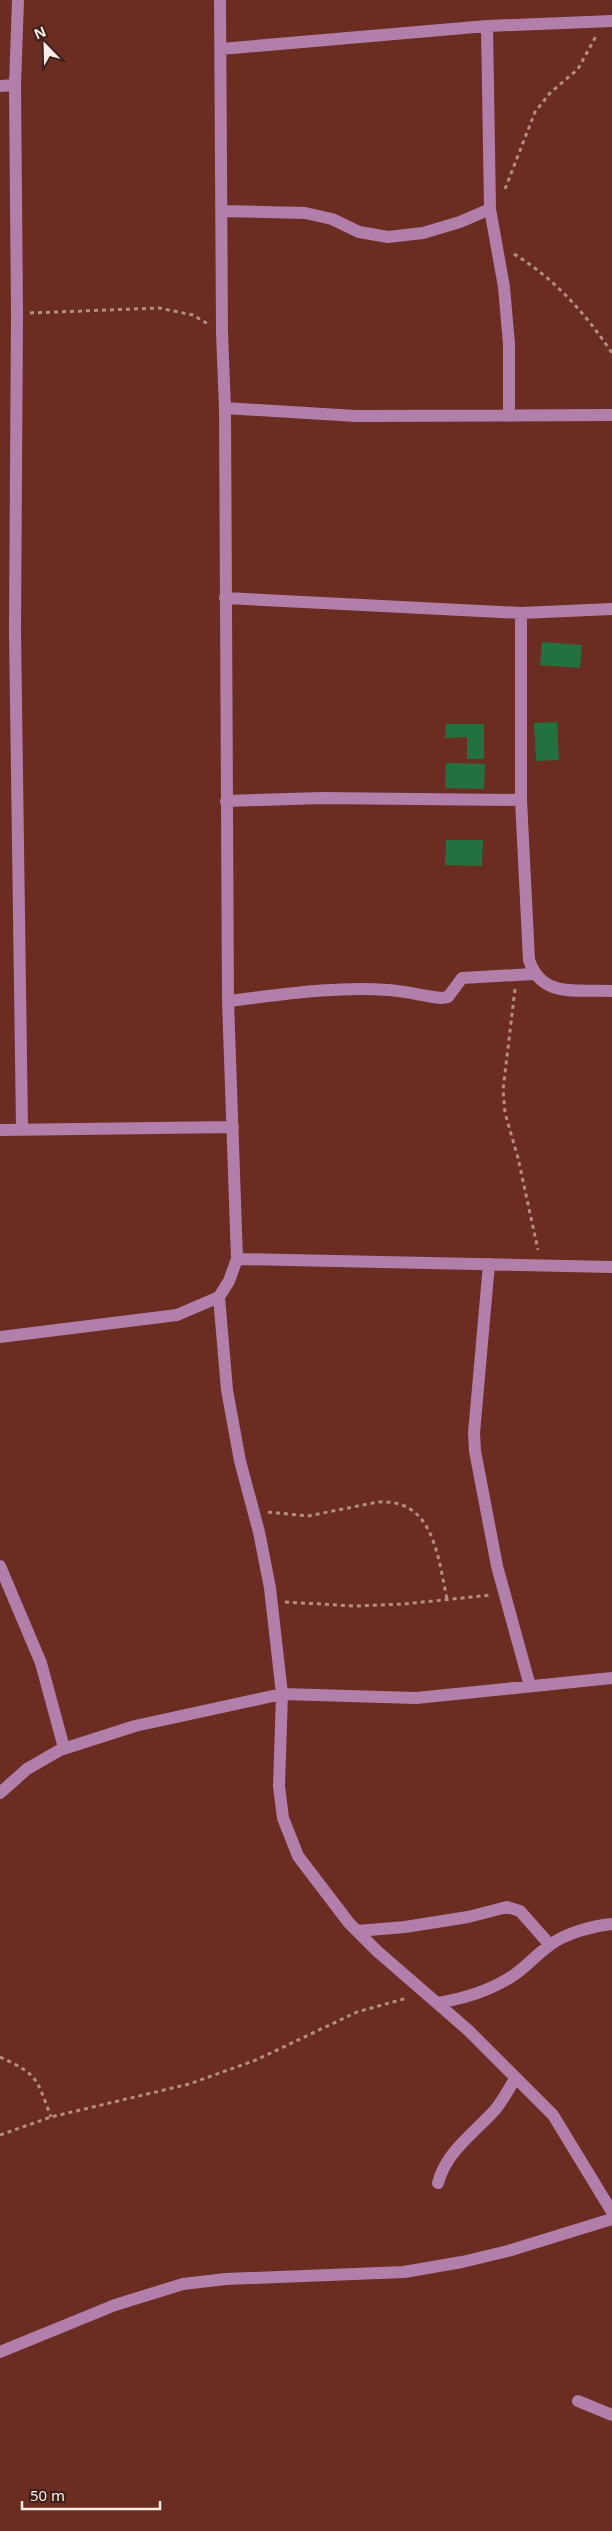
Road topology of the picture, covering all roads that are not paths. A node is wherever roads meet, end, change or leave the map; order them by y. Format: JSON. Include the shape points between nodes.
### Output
{"nodes":[{"id":1,"x":18,"y":0,"type":"edge"},
{"id":2,"x":220,"y":0,"type":"edge"},
{"id":3,"x":610,"y":21,"type":"edge"},
{"id":4,"x":487,"y":26,"type":"junction"},
{"id":5,"x":221,"y":49,"type":"junction"},
{"id":6,"x":0,"y":86,"type":"edge"},
{"id":7,"x":15,"y":86,"type":"junction"},
{"id":8,"x":490,"y":209,"type":"junction"},
{"id":9,"x":223,"y":211,"type":"junction"},
{"id":10,"x":225,"y":408,"type":"junction"},
{"id":11,"x":612,"y":415,"type":"edge"},
{"id":12,"x":509,"y":416,"type":"junction"},
{"id":13,"x":225,"y":598,"type":"junction"},
{"id":14,"x":612,"y":609,"type":"edge"},
{"id":15,"x":521,"y":612,"type":"junction"},
{"id":16,"x":521,"y":800,"type":"junction"},
{"id":17,"x":226,"y":801,"type":"junction"},
{"id":18,"x":534,"y":974,"type":"junction"},
{"id":19,"x":612,"y":991,"type":"edge"},
{"id":20,"x":228,"y":1002,"type":"junction"},
{"id":21,"x":233,"y":1127,"type":"junction"},
{"id":22,"x":22,"y":1129,"type":"junction"},
{"id":23,"x":0,"y":1130,"type":"edge"},
{"id":24,"x":237,"y":1259,"type":"junction"},
{"id":25,"x":489,"y":1264,"type":"junction"},
{"id":26,"x":612,"y":1267,"type":"edge"},
{"id":27,"x":219,"y":1297,"type":"junction"},
{"id":28,"x":0,"y":1336,"type":"edge"},
{"id":29,"x":0,"y":1566,"type":"edge"},
{"id":30,"x":612,"y":1678,"type":"edge"},
{"id":31,"x":530,"y":1686,"type":"junction"},
{"id":32,"x":282,"y":1694,"type":"junction"},
{"id":33,"x":64,"y":1748,"type":"junction"},
{"id":34,"x":0,"y":1792,"type":"edge"},
{"id":35,"x":612,"y":1924,"type":"edge"},
{"id":36,"x":357,"y":1931,"type":"junction"},
{"id":37,"x":550,"y":1945,"type":"junction"},
{"id":38,"x":438,"y":2002,"type":"junction"},
{"id":39,"x":515,"y":2079,"type":"junction"},
{"id":40,"x":438,"y":2184,"type":"dead end"},
{"id":41,"x":612,"y":2212,"type":"edge"},
{"id":42,"x":612,"y":2219,"type":"edge"},
{"id":43,"x":0,"y":2352,"type":"edge"},
{"id":44,"x":578,"y":2401,"type":"dead end"},
{"id":45,"x":612,"y":2415,"type":"edge"}],
"edges":[{"from":1,"to":7,"type":"street"},
{"from":2,"to":5,"type":"street"},
{"from":3,"to":4,"type":"street"},
{"from":4,"to":5,"type":"street"},
{"from":4,"to":8,"type":"street"},
{"from":5,"to":9,"type":"street"},
{"from":6,"to":7,"type":"street"},
{"from":7,"to":22,"type":"street","via":[[15,631]]},
{"from":8,"to":9,"type":"street","via":[[423,233],[388,237],[359,232],[332,219],[305,213]]},
{"from":8,"to":12,"type":"street","via":[[504,287],[509,344]]},
{"from":9,"to":10,"type":"street"},
{"from":10,"to":12,"type":"street","via":[[356,416]]},
{"from":10,"to":13,"type":"street"},
{"from":11,"to":12,"type":"street"},
{"from":13,"to":15,"type":"street"},
{"from":13,"to":17,"type":"street"},
{"from":14,"to":15,"type":"street"},
{"from":15,"to":16,"type":"street"},
{"from":16,"to":17,"type":"street","via":[[322,798]]},
{"from":16,"to":18,"type":"street","via":[[529,960]]},
{"from":17,"to":20,"type":"street"},
{"from":18,"to":19,"type":"street","via":[[551,988]]},
{"from":18,"to":20,"type":"street","via":[[462,978],[448,997],[441,998],[388,990],[363,990]]},
{"from":20,"to":21,"type":"street"},
{"from":21,"to":22,"type":"street"},
{"from":21,"to":24,"type":"street"},
{"from":22,"to":23,"type":"street"},
{"from":24,"to":25,"type":"street"},
{"from":24,"to":27,"type":"street"},
{"from":25,"to":26,"type":"street"},
{"from":25,"to":31,"type":"street","via":[[474,1433],[504,1594]]},
{"from":27,"to":28,"type":"street","via":[[177,1315]]},
{"from":27,"to":32,"type":"street","via":[[227,1390],[272,1601]]},
{"from":29,"to":33,"type":"street","via":[[41,1663]]},
{"from":30,"to":31,"type":"street"},
{"from":31,"to":32,"type":"street","via":[[416,1698]]},
{"from":32,"to":33,"type":"street","via":[[135,1726]]},
{"from":32,"to":36,"type":"street","via":[[279,1786],[283,1818],[298,1856]]},
{"from":33,"to":34,"type":"street","via":[[27,1768]]},
{"from":35,"to":37,"type":"street","via":[[574,1933]]},
{"from":36,"to":37,"type":"street","via":[[405,1928],[506,1907],[520,1911]]},
{"from":36,"to":38,"type":"street"},
{"from":37,"to":38,"type":"street","via":[[497,1984],[468,1997]]},
{"from":38,"to":39,"type":"street"},
{"from":39,"to":40,"type":"street","via":[[495,2110],[454,2152]]},
{"from":39,"to":41,"type":"street","via":[[553,2115]]},
{"from":42,"to":43,"type":"street","via":[[508,2251],[404,2272],[226,2279],[183,2284],[115,2306]]},
{"from":44,"to":45,"type":"street"}]}
